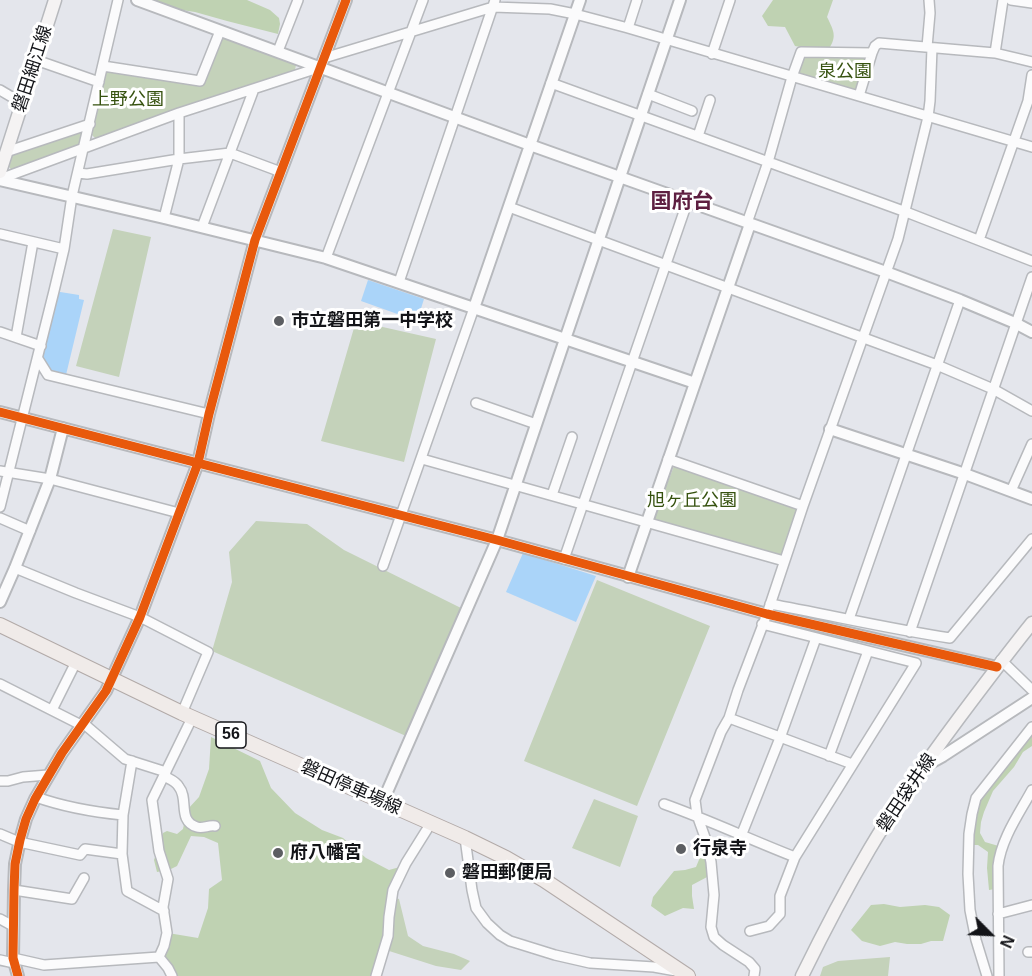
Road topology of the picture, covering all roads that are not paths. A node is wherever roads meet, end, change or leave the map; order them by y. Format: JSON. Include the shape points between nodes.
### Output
{"nodes":[{"id":1,"x":55,"y":0,"type":"edge"},
{"id":2,"x":118,"y":0,"type":"edge"},
{"id":3,"x":137,"y":0,"type":"edge"},
{"id":4,"x":298,"y":0,"type":"edge"},
{"id":5,"x":346,"y":0,"type":"edge"},
{"id":6,"x":423,"y":0,"type":"edge"},
{"id":7,"x":580,"y":0,"type":"edge"},
{"id":8,"x":637,"y":0,"type":"edge"},
{"id":9,"x":680,"y":0,"type":"edge"},
{"id":10,"x":730,"y":0,"type":"edge"},
{"id":11,"x":929,"y":0,"type":"edge"},
{"id":12,"x":1003,"y":0,"type":"edge"},
{"id":13,"x":1011,"y":0,"type":"edge"},
{"id":14,"x":494,"y":3,"type":"edge"},
{"id":15,"x":1032,"y":3,"type":"edge"},
{"id":16,"x":575,"y":14,"type":"junction"},
{"id":17,"x":628,"y":28,"type":"junction"},
{"id":18,"x":412,"y":30,"type":"junction"},
{"id":19,"x":220,"y":31,"type":"junction"},
{"id":20,"x":666,"y":40,"type":"junction"},
{"id":21,"x":929,"y":47,"type":"junction"},
{"id":22,"x":278,"y":51,"type":"junction"},
{"id":23,"x":872,"y":53,"type":"junction"},
{"id":24,"x":994,"y":53,"type":"junction"},
{"id":25,"x":712,"y":54,"type":"junction"},
{"id":26,"x":36,"y":60,"type":"junction"},
{"id":27,"x":1032,"y":62,"type":"edge"},
{"id":28,"x":322,"y":63,"type":"junction"},
{"id":29,"x":103,"y":66,"type":"junction"},
{"id":30,"x":1032,"y":75,"type":"edge"},
{"id":31,"x":792,"y":76,"type":"junction"},
{"id":32,"x":99,"y":82,"type":"junction"},
{"id":33,"x":551,"y":83,"type":"junction"},
{"id":34,"x":254,"y":89,"type":"junction"},
{"id":35,"x":0,"y":90,"type":"edge"},
{"id":36,"x":389,"y":92,"type":"junction"},
{"id":37,"x":648,"y":94,"type":"junction"},
{"id":38,"x":859,"y":96,"type":"junction"},
{"id":39,"x":710,"y":100,"type":"dead end"},
{"id":40,"x":22,"y":103,"type":"junction"},
{"id":41,"x":692,"y":111,"type":"dead end"},
{"id":42,"x":179,"y":113,"type":"junction"},
{"id":43,"x":641,"y":116,"type":"junction"},
{"id":44,"x":455,"y":117,"type":"junction"},
{"id":45,"x":928,"y":117,"type":"junction"},
{"id":46,"x":90,"y":124,"type":"junction"},
{"id":47,"x":698,"y":136,"type":"junction"},
{"id":48,"x":1013,"y":142,"type":"junction"},
{"id":49,"x":530,"y":145,"type":"junction"},
{"id":50,"x":1032,"y":147,"type":"edge"},
{"id":51,"x":84,"y":148,"type":"junction"},
{"id":52,"x":6,"y":152,"type":"junction"},
{"id":53,"x":230,"y":153,"type":"junction"},
{"id":54,"x":179,"y":159,"type":"junction"},
{"id":55,"x":768,"y":162,"type":"junction"},
{"id":56,"x":0,"y":172,"type":"edge"},
{"id":57,"x":281,"y":172,"type":"junction"},
{"id":58,"x":78,"y":173,"type":"junction"},
{"id":59,"x":620,"y":176,"type":"junction"},
{"id":60,"x":0,"y":180,"type":"edge"},
{"id":61,"x":72,"y":196,"type":"junction"},
{"id":62,"x":688,"y":200,"type":"junction"},
{"id":63,"x":509,"y":207,"type":"junction"},
{"id":64,"x":906,"y":212,"type":"junction"},
{"id":65,"x":164,"y":218,"type":"junction"},
{"id":66,"x":748,"y":223,"type":"junction"},
{"id":67,"x":201,"y":227,"type":"junction"},
{"id":68,"x":0,"y":234,"type":"edge"},
{"id":69,"x":255,"y":240,"type":"junction"},
{"id":70,"x":980,"y":240,"type":"junction"},
{"id":71,"x":598,"y":241,"type":"junction"},
{"id":72,"x":33,"y":242,"type":"junction"},
{"id":73,"x":64,"y":249,"type":"junction"},
{"id":74,"x":326,"y":258,"type":"junction"},
{"id":75,"x":1032,"y":261,"type":"edge"},
{"id":76,"x":665,"y":265,"type":"junction"},
{"id":77,"x":886,"y":272,"type":"junction"},
{"id":78,"x":1032,"y":277,"type":"edge"},
{"id":79,"x":399,"y":282,"type":"junction"},
{"id":80,"x":729,"y":288,"type":"junction"},
{"id":81,"x":960,"y":300,"type":"junction"},
{"id":82,"x":474,"y":308,"type":"junction"},
{"id":83,"x":1015,"y":323,"type":"junction"},
{"id":84,"x":0,"y":332,"type":"edge"},
{"id":85,"x":1032,"y":332,"type":"edge"},
{"id":86,"x":16,"y":337,"type":"junction"},
{"id":87,"x":863,"y":337,"type":"junction"},
{"id":88,"x":565,"y":338,"type":"junction"},
{"id":89,"x":41,"y":346,"type":"junction"},
{"id":90,"x":38,"y":359,"type":"junction"},
{"id":91,"x":632,"y":361,"type":"junction"},
{"id":92,"x":937,"y":365,"type":"junction"},
{"id":93,"x":695,"y":383,"type":"junction"},
{"id":94,"x":993,"y":389,"type":"junction"},
{"id":95,"x":476,"y":403,"type":"dead end"},
{"id":96,"x":1032,"y":411,"type":"edge"},
{"id":97,"x":0,"y":412,"type":"edge"},
{"id":98,"x":209,"y":414,"type":"junction"},
{"id":99,"x":23,"y":417,"type":"junction"},
{"id":100,"x":536,"y":424,"type":"junction"},
{"id":101,"x":63,"y":428,"type":"junction"},
{"id":102,"x":830,"y":429,"type":"junction"},
{"id":103,"x":572,"y":437,"type":"dead end"},
{"id":104,"x":1032,"y":444,"type":"edge"},
{"id":105,"x":906,"y":455,"type":"junction"},
{"id":106,"x":422,"y":459,"type":"junction"},
{"id":107,"x":668,"y":459,"type":"junction"},
{"id":108,"x":198,"y":463,"type":"junction"},
{"id":109,"x":4,"y":471,"type":"edge"},
{"id":110,"x":964,"y":474,"type":"junction"},
{"id":111,"x":50,"y":479,"type":"junction"},
{"id":112,"x":515,"y":485,"type":"junction"},
{"id":113,"x":1011,"y":491,"type":"junction"},
{"id":114,"x":552,"y":495,"type":"junction"},
{"id":115,"x":1032,"y":499,"type":"edge"},
{"id":116,"x":583,"y":504,"type":"junction"},
{"id":117,"x":803,"y":506,"type":"junction"},
{"id":118,"x":0,"y":507,"type":"edge"},
{"id":119,"x":179,"y":513,"type":"junction"},
{"id":120,"x":402,"y":516,"type":"junction"},
{"id":121,"x":0,"y":518,"type":"edge"},
{"id":122,"x":647,"y":522,"type":"junction"},
{"id":123,"x":30,"y":531,"type":"junction"},
{"id":124,"x":1032,"y":539,"type":"edge"},
{"id":125,"x":497,"y":540,"type":"junction"},
{"id":126,"x":564,"y":559,"type":"junction"},
{"id":127,"x":784,"y":561,"type":"junction"},
{"id":128,"x":383,"y":566,"type":"dead end"},
{"id":129,"x":15,"y":568,"type":"junction"},
{"id":130,"x":628,"y":577,"type":"junction"},
{"id":131,"x":0,"y":602,"type":"edge"},
{"id":132,"x":766,"y":614,"type":"junction"},
{"id":133,"x":140,"y":617,"type":"junction"},
{"id":134,"x":849,"y":619,"type":"junction"},
{"id":135,"x":1032,"y":623,"type":"edge"},
{"id":136,"x":0,"y":625,"type":"edge"},
{"id":137,"x":910,"y":632,"type":"junction"},
{"id":138,"x":816,"y":638,"type":"junction"},
{"id":139,"x":868,"y":651,"type":"junction"},
{"id":140,"x":76,"y":662,"type":"junction"},
{"id":141,"x":999,"y":664,"type":"junction"},
{"id":142,"x":111,"y":679,"type":"junction"},
{"id":143,"x":0,"y":684,"type":"edge"},
{"id":144,"x":1032,"y":690,"type":"edge"},
{"id":145,"x":1032,"y":698,"type":"edge"},
{"id":146,"x":52,"y":710,"type":"junction"},
{"id":147,"x":187,"y":716,"type":"junction"},
{"id":148,"x":729,"y":718,"type":"junction"},
{"id":149,"x":82,"y":724,"type":"junction"},
{"id":150,"x":1032,"y":727,"type":"edge"},
{"id":151,"x":780,"y":738,"type":"junction"},
{"id":152,"x":829,"y":756,"type":"junction"},
{"id":153,"x":132,"y":761,"type":"junction"},
{"id":154,"x":852,"y":764,"type":"junction"},
{"id":155,"x":923,"y":767,"type":"junction"},
{"id":156,"x":165,"y":774,"type":"junction"},
{"id":157,"x":48,"y":775,"type":"junction"},
{"id":158,"x":0,"y":781,"type":"edge"},
{"id":159,"x":1032,"y":790,"type":"edge"},
{"id":160,"x":36,"y":797,"type":"junction"},
{"id":161,"x":383,"y":801,"type":"junction"},
{"id":162,"x":664,"y":804,"type":"dead end"},
{"id":163,"x":123,"y":815,"type":"junction"},
{"id":164,"x":697,"y":815,"type":"junction"},
{"id":165,"x":430,"y":823,"type":"junction"},
{"id":166,"x":215,"y":826,"type":"dead end"},
{"id":167,"x":0,"y":834,"type":"edge"},
{"id":168,"x":741,"y":836,"type":"junction"},
{"id":169,"x":465,"y":838,"type":"junction"},
{"id":170,"x":19,"y":842,"type":"junction"},
{"id":171,"x":123,"y":854,"type":"junction"},
{"id":172,"x":795,"y":857,"type":"junction"},
{"id":173,"x":84,"y":878,"type":"dead end"},
{"id":174,"x":14,"y":890,"type":"junction"},
{"id":175,"x":1032,"y":906,"type":"edge"},
{"id":176,"x":164,"y":911,"type":"junction"},
{"id":177,"x":998,"y":914,"type":"junction"},
{"id":178,"x":0,"y":918,"type":"edge"},
{"id":179,"x":13,"y":926,"type":"junction"},
{"id":180,"x":750,"y":930,"type":"dead end"},
{"id":181,"x":159,"y":957,"type":"junction"},
{"id":182,"x":0,"y":960,"type":"edge"},
{"id":183,"x":14,"y":960,"type":"junction"},
{"id":184,"x":685,"y":975,"type":"edge"},
{"id":185,"x":18,"y":976,"type":"edge"},
{"id":186,"x":172,"y":976,"type":"edge"},
{"id":187,"x":376,"y":976,"type":"edge"},
{"id":188,"x":754,"y":976,"type":"edge"},
{"id":189,"x":802,"y":976,"type":"edge"},
{"id":190,"x":987,"y":976,"type":"edge"},
{"id":191,"x":999,"y":976,"type":"edge"}],
"edges":[{"from":1,"to":26,"type":"main road","name":"磐田細江線"},
{"from":2,"to":29,"type":"street"},
{"from":3,"to":19,"type":"street"},
{"from":4,"to":22,"type":"street"},
{"from":5,"to":28,"type":"street"},
{"from":6,"to":18,"type":"street"},
{"from":7,"to":16,"type":"street"},
{"from":8,"to":17,"type":"street"},
{"from":9,"to":20,"type":"street"},
{"from":10,"to":25,"type":"street"},
{"from":11,"to":21,"type":"street"},
{"from":12,"to":24,"type":"street"},
{"from":13,"to":15,"type":"street"},
{"from":14,"to":16,"type":"street"},
{"from":14,"to":18,"type":"street"},
{"from":14,"to":44,"type":"street"},
{"from":16,"to":17,"type":"street"},
{"from":16,"to":33,"type":"street"},
{"from":17,"to":20,"type":"street"},
{"from":18,"to":28,"type":"street"},
{"from":18,"to":36,"type":"street"},
{"from":19,"to":22,"type":"street"},
{"from":19,"to":29,"type":"street","via":[[200,81]]},
{"from":20,"to":25,"type":"street"},
{"from":20,"to":37,"type":"street"},
{"from":21,"to":23,"type":"street","via":[[879,43]]},
{"from":21,"to":24,"type":"street"},
{"from":21,"to":45,"type":"street"},
{"from":22,"to":28,"type":"street"},
{"from":23,"to":31,"type":"street","via":[[801,52]]},
{"from":23,"to":38,"type":"street"},
{"from":24,"to":27,"type":"street"},
{"from":25,"to":31,"type":"street"},
{"from":26,"to":32,"type":"street"},
{"from":26,"to":40,"type":"main road","name":"磐田細江線"},
{"from":28,"to":34,"type":"street"},
{"from":28,"to":36,"type":"street"},
{"from":28,"to":57,"type":"street"},
{"from":29,"to":32,"type":"street"},
{"from":30,"to":48,"type":"street","via":[[1028,101]]},
{"from":31,"to":38,"type":"street"},
{"from":31,"to":55,"type":"street"},
{"from":32,"to":46,"type":"street"},
{"from":33,"to":43,"type":"street"},
{"from":33,"to":49,"type":"street"},
{"from":34,"to":42,"type":"street"},
{"from":34,"to":53,"type":"street"},
{"from":35,"to":40,"type":"street"},
{"from":36,"to":44,"type":"street"},
{"from":36,"to":74,"type":"street"},
{"from":37,"to":41,"type":"street"},
{"from":37,"to":43,"type":"street"},
{"from":38,"to":45,"type":"street"},
{"from":39,"to":47,"type":"street"},
{"from":40,"to":52,"type":"main road","name":"磐田細江線"},
{"from":42,"to":51,"type":"street"},
{"from":42,"to":54,"type":"street"},
{"from":43,"to":47,"type":"street"},
{"from":43,"to":59,"type":"street"},
{"from":44,"to":49,"type":"street"},
{"from":44,"to":79,"type":"street"},
{"from":45,"to":48,"type":"street"},
{"from":45,"to":64,"type":"street"},
{"from":46,"to":51,"type":"street"},
{"from":46,"to":52,"type":"street"},
{"from":47,"to":55,"type":"street"},
{"from":48,"to":50,"type":"street"},
{"from":48,"to":70,"type":"street"},
{"from":49,"to":59,"type":"street"},
{"from":49,"to":63,"type":"street"},
{"from":51,"to":58,"type":"street"},
{"from":51,"to":60,"type":"street"},
{"from":52,"to":56,"type":"main road","name":"磐田細江線"},
{"from":53,"to":54,"type":"street"},
{"from":53,"to":57,"type":"street"},
{"from":53,"to":67,"type":"street"},
{"from":54,"to":58,"type":"street"},
{"from":54,"to":65,"type":"street"},
{"from":55,"to":64,"type":"street"},
{"from":55,"to":66,"type":"street"},
{"from":57,"to":69,"type":"street"},
{"from":58,"to":61,"type":"street"},
{"from":59,"to":62,"type":"street"},
{"from":59,"to":71,"type":"street"},
{"from":60,"to":61,"type":"street"},
{"from":61,"to":65,"type":"street"},
{"from":61,"to":73,"type":"street"},
{"from":62,"to":66,"type":"street"},
{"from":62,"to":76,"type":"street"},
{"from":63,"to":71,"type":"street"},
{"from":63,"to":82,"type":"street"},
{"from":64,"to":70,"type":"street"},
{"from":64,"to":77,"type":"street"},
{"from":65,"to":67,"type":"street"},
{"from":66,"to":77,"type":"street"},
{"from":66,"to":80,"type":"street"},
{"from":67,"to":69,"type":"street"},
{"from":68,"to":72,"type":"street"},
{"from":69,"to":74,"type":"street"},
{"from":69,"to":98,"type":"street"},
{"from":70,"to":75,"type":"street"},
{"from":71,"to":76,"type":"street"},
{"from":71,"to":88,"type":"street"},
{"from":72,"to":73,"type":"street"},
{"from":72,"to":86,"type":"street"},
{"from":73,"to":89,"type":"street"},
{"from":74,"to":79,"type":"street"},
{"from":76,"to":80,"type":"street"},
{"from":76,"to":91,"type":"street"},
{"from":77,"to":81,"type":"street"},
{"from":77,"to":87,"type":"street"},
{"from":78,"to":83,"type":"street"},
{"from":79,"to":82,"type":"street"},
{"from":80,"to":87,"type":"street"},
{"from":80,"to":93,"type":"street"},
{"from":81,"to":83,"type":"street"},
{"from":81,"to":92,"type":"street"},
{"from":82,"to":88,"type":"street"},
{"from":82,"to":106,"type":"street"},
{"from":83,"to":85,"type":"street"},
{"from":83,"to":94,"type":"street"},
{"from":84,"to":86,"type":"street"},
{"from":86,"to":89,"type":"street"},
{"from":87,"to":92,"type":"street"},
{"from":87,"to":102,"type":"street"},
{"from":88,"to":91,"type":"street"},
{"from":88,"to":100,"type":"street"},
{"from":89,"to":90,"type":"street"},
{"from":90,"to":98,"type":"street","via":[[48,375]]},
{"from":90,"to":99,"type":"street"},
{"from":91,"to":93,"type":"street"},
{"from":91,"to":116,"type":"street"},
{"from":92,"to":94,"type":"street"},
{"from":92,"to":105,"type":"street"},
{"from":93,"to":107,"type":"street"},
{"from":94,"to":96,"type":"street"},
{"from":94,"to":110,"type":"street"},
{"from":95,"to":100,"type":"street"},
{"from":97,"to":99,"type":"street"},
{"from":98,"to":108,"type":"street"},
{"from":99,"to":101,"type":"street"},
{"from":99,"to":109,"type":"street"},
{"from":100,"to":112,"type":"street"},
{"from":101,"to":108,"type":"street"},
{"from":101,"to":111,"type":"street"},
{"from":102,"to":105,"type":"street"},
{"from":102,"to":117,"type":"street"},
{"from":103,"to":114,"type":"street"},
{"from":104,"to":113,"type":"street"},
{"from":105,"to":110,"type":"street"},
{"from":105,"to":134,"type":"street"},
{"from":106,"to":112,"type":"street"},
{"from":106,"to":120,"type":"street"},
{"from":107,"to":117,"type":"street"},
{"from":107,"to":122,"type":"street"},
{"from":108,"to":119,"type":"street"},
{"from":108,"to":120,"type":"street"},
{"from":109,"to":111,"type":"street"},
{"from":109,"to":118,"type":"street"},
{"from":110,"to":113,"type":"street"},
{"from":110,"to":137,"type":"street"},
{"from":111,"to":119,"type":"street"},
{"from":111,"to":123,"type":"street"},
{"from":112,"to":114,"type":"street"},
{"from":112,"to":125,"type":"street"},
{"from":113,"to":115,"type":"street"},
{"from":114,"to":116,"type":"street"},
{"from":116,"to":122,"type":"street"},
{"from":116,"to":126,"type":"street"},
{"from":117,"to":127,"type":"street"},
{"from":119,"to":133,"type":"street"},
{"from":120,"to":125,"type":"street"},
{"from":120,"to":128,"type":"street"},
{"from":121,"to":123,"type":"street"},
{"from":122,"to":127,"type":"street"},
{"from":122,"to":130,"type":"street"},
{"from":123,"to":129,"type":"street"},
{"from":124,"to":137,"type":"street","via":[[950,638]]},
{"from":125,"to":126,"type":"street"},
{"from":125,"to":161,"type":"street"},
{"from":126,"to":130,"type":"street"},
{"from":127,"to":132,"type":"street"},
{"from":129,"to":131,"type":"street"},
{"from":129,"to":133,"type":"street"},
{"from":130,"to":132,"type":"street"},
{"from":132,"to":134,"type":"street"},
{"from":132,"to":138,"type":"street"},
{"from":132,"to":141,"type":"street"},
{"from":132,"to":148,"type":"street"},
{"from":133,"to":142,"type":"street"},
{"from":133,"to":147,"type":"street","via":[[208,652]]},
{"from":134,"to":137,"type":"street"},
{"from":135,"to":141,"type":"main road","name":"磐田袋井線"},
{"from":136,"to":140,"type":"main road","name":"磐田停車場線","number":"56"},
{"from":138,"to":139,"type":"street"},
{"from":138,"to":151,"type":"street"},
{"from":139,"to":152,"type":"street"},
{"from":139,"to":154,"type":"street","via":[[916,663]]},
{"from":140,"to":142,"type":"main road","name":"磐田停車場線","number":"56"},
{"from":140,"to":146,"type":"street"},
{"from":141,"to":144,"type":"street"},
{"from":141,"to":155,"type":"main road","name":"磐田袋井線"},
{"from":142,"to":147,"type":"main road","name":"磐田停車場線","number":"56"},
{"from":142,"to":149,"type":"street"},
{"from":143,"to":146,"type":"street"},
{"from":145,"to":155,"type":"street"},
{"from":146,"to":149,"type":"street"},
{"from":147,"to":156,"type":"street"},
{"from":147,"to":161,"type":"main road","name":"磐田停車場線","number":"56"},
{"from":148,"to":151,"type":"street"},
{"from":148,"to":164,"type":"street","via":[[695,800]]},
{"from":149,"to":153,"type":"street"},
{"from":149,"to":157,"type":"street"},
{"from":150,"to":190,"type":"street","via":[[976,798],[972,814],[970,910]]},
{"from":151,"to":152,"type":"street"},
{"from":151,"to":168,"type":"street"},
{"from":152,"to":154,"type":"street"},
{"from":153,"to":156,"type":"street"},
{"from":153,"to":163,"type":"street"},
{"from":154,"to":172,"type":"street"},
{"from":155,"to":189,"type":"main road","name":"磐田袋井線","via":[[870,849]]},
{"from":156,"to":166,"type":"street","via":[[180,787],[183,813],[189,824],[199,828]]},
{"from":156,"to":176,"type":"street","via":[[152,800],[159,851],[168,879]]},
{"from":157,"to":158,"type":"street"},
{"from":157,"to":160,"type":"street"},
{"from":159,"to":177,"type":"street","via":[[999,855]]},
{"from":160,"to":163,"type":"street"},
{"from":160,"to":170,"type":"street"},
{"from":161,"to":165,"type":"main road","name":"磐田停車場線","number":"56"},
{"from":162,"to":164,"type":"street"},
{"from":163,"to":171,"type":"street"},
{"from":164,"to":168,"type":"street"},
{"from":164,"to":188,"type":"street","via":[[711,862],[714,937],[749,962],[755,969]]},
{"from":165,"to":169,"type":"main road","name":"磐田停車場線","number":"56"},
{"from":165,"to":187,"type":"street","via":[[393,890],[388,936]]},
{"from":167,"to":170,"type":"street"},
{"from":168,"to":172,"type":"street"},
{"from":169,"to":184,"type":"main road","name":"磐田停車場線","number":"56","via":[[544,880]]},
{"from":169,"to":184,"type":"street","via":[[476,908],[500,935],[590,963],[654,967]]},
{"from":170,"to":171,"type":"street","via":[[80,855],[85,849]]},
{"from":170,"to":174,"type":"street"},
{"from":171,"to":176,"type":"street","via":[[127,891]]},
{"from":172,"to":180,"type":"street","via":[[780,896],[780,914],[769,926]]},
{"from":173,"to":174,"type":"street","via":[[72,900]]},
{"from":174,"to":179,"type":"street"},
{"from":175,"to":177,"type":"street"},
{"from":176,"to":181,"type":"street","via":[[167,933]]},
{"from":177,"to":191,"type":"street"},
{"from":178,"to":179,"type":"street"},
{"from":179,"to":183,"type":"street"},
{"from":181,"to":183,"type":"street","via":[[44,965]]},
{"from":181,"to":186,"type":"street"},
{"from":182,"to":183,"type":"street"},
{"from":183,"to":185,"type":"street"}]}
